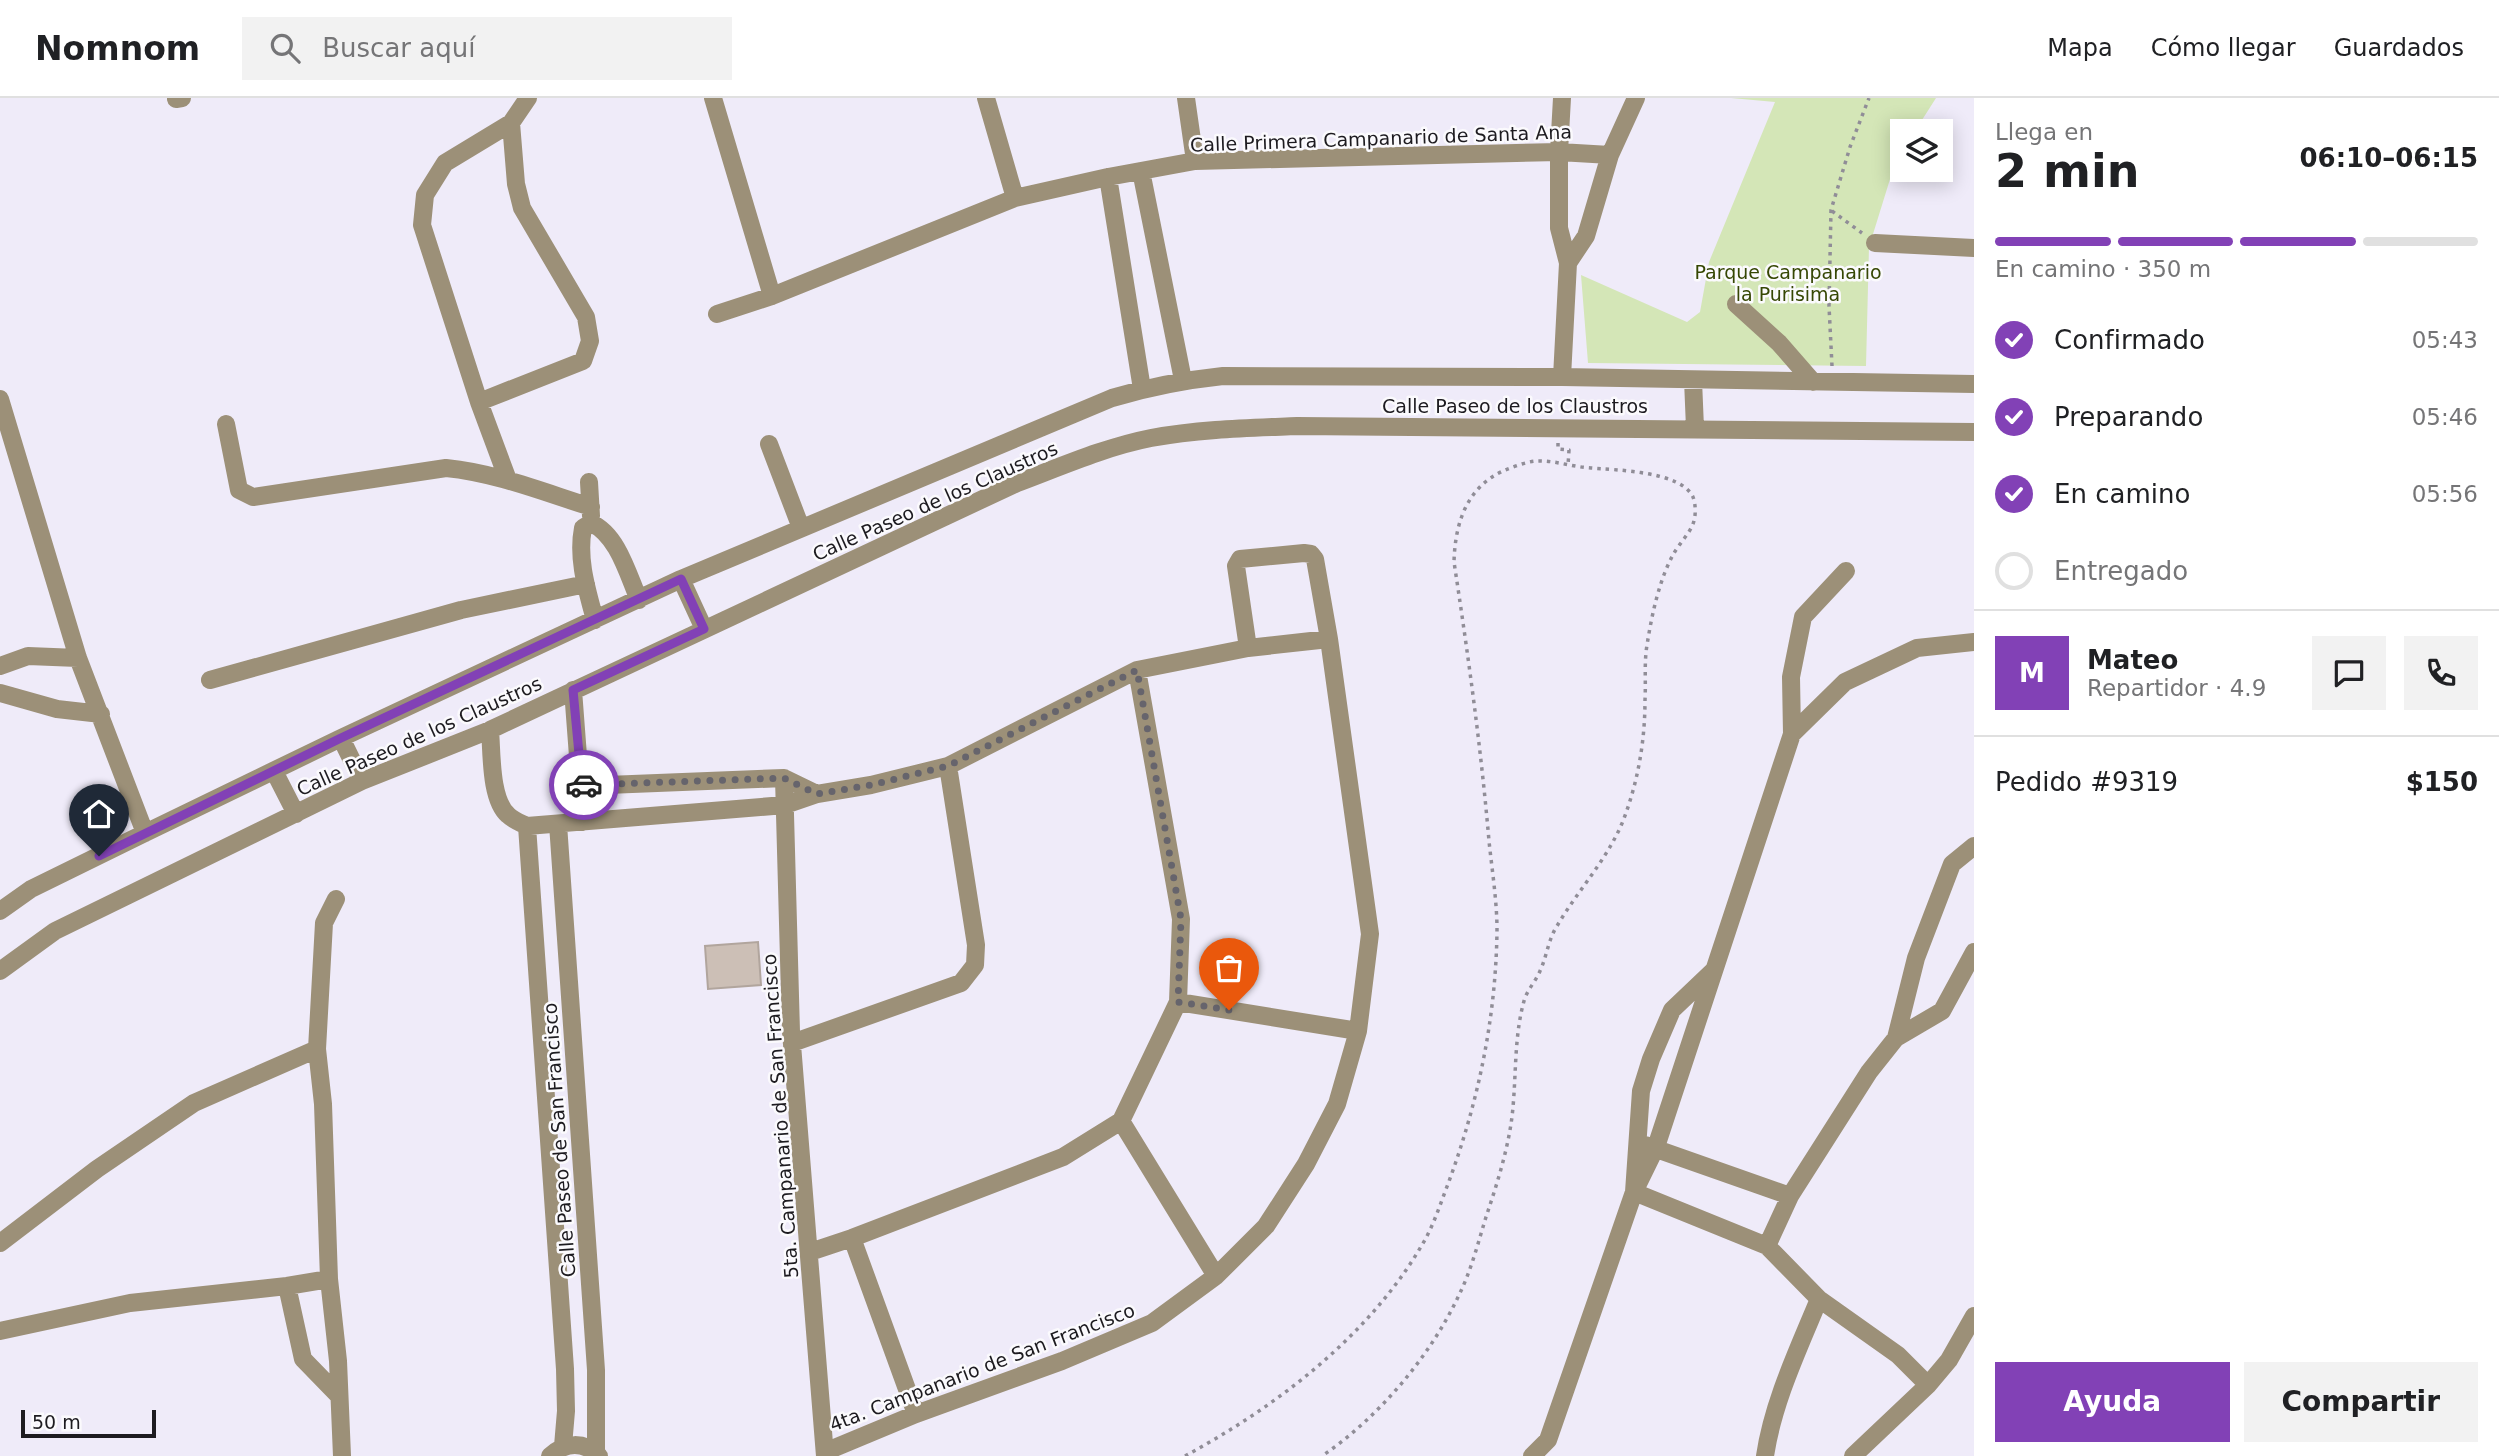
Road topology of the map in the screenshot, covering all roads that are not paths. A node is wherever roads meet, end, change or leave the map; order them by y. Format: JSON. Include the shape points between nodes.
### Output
{"nodes":[{"id":1,"x":528,"y":98,"type":"edge"},
{"id":2,"x":713,"y":98,"type":"edge"},
{"id":3,"x":986,"y":98,"type":"edge"},
{"id":4,"x":1186,"y":98,"type":"edge"},
{"id":5,"x":1562,"y":98,"type":"edge"},
{"id":6,"x":1636,"y":98,"type":"edge"},
{"id":7,"x":511,"y":123,"type":"junction"},
{"id":8,"x":1559,"y":152,"type":"junction"},
{"id":9,"x":1610,"y":155,"type":"junction"},
{"id":10,"x":1195,"y":161,"type":"junction"},
{"id":11,"x":1141,"y":171,"type":"junction"},
{"id":12,"x":1108,"y":177,"type":"junction"},
{"id":13,"x":1015,"y":198,"type":"junction"},
{"id":14,"x":1875,"y":243,"type":"road end"},
{"id":15,"x":1974,"y":248,"type":"edge"},
{"id":16,"x":1568,"y":262,"type":"junction"},
{"id":17,"x":772,"y":296,"type":"junction"},
{"id":18,"x":1736,"y":304,"type":"dead end"},
{"id":19,"x":717,"y":314,"type":"dead end"},
{"id":20,"x":1562,"y":377,"type":"junction"},
{"id":21,"x":1183,"y":380,"type":"junction"},
{"id":22,"x":1693,"y":380,"type":"junction"},
{"id":23,"x":1813,"y":382,"type":"junction"},
{"id":24,"x":1974,"y":384,"type":"edge"},
{"id":25,"x":1142,"y":389,"type":"junction"},
{"id":26,"x":0,"y":398,"type":"edge"},
{"id":27,"x":479,"y":402,"type":"junction"},
{"id":28,"x":226,"y":424,"type":"dead end"},
{"id":29,"x":1695,"y":428,"type":"junction"},
{"id":30,"x":1974,"y":432,"type":"edge"},
{"id":31,"x":769,"y":444,"type":"dead end"},
{"id":32,"x":508,"y":480,"type":"junction"},
{"id":33,"x":589,"y":482,"type":"dead end"},
{"id":34,"x":591,"y":515,"type":"junction"},
{"id":35,"x":801,"y":528,"type":"junction"},
{"id":36,"x":1846,"y":570,"type":"dead end"},
{"id":37,"x":681,"y":579,"type":"junction"},
{"id":38,"x":586,"y":584,"type":"junction"},
{"id":39,"x":639,"y":600,"type":"junction"},
{"id":40,"x":595,"y":620,"type":"junction"},
{"id":41,"x":704,"y":629,"type":"junction"},
{"id":42,"x":1329,"y":639,"type":"junction"},
{"id":43,"x":1974,"y":642,"type":"edge"},
{"id":44,"x":1248,"y":648,"type":"junction"},
{"id":45,"x":78,"y":658,"type":"junction"},
{"id":46,"x":0,"y":666,"type":"edge"},
{"id":47,"x":1137,"y":670,"type":"junction"},
{"id":48,"x":210,"y":680,"type":"dead end"},
{"id":49,"x":573,"y":690,"type":"junction"},
{"id":50,"x":0,"y":693,"type":"edge"},
{"id":51,"x":101,"y":714,"type":"junction"},
{"id":52,"x":489,"y":730,"type":"junction"},
{"id":53,"x":1792,"y":734,"type":"junction"},
{"id":54,"x":341,"y":738,"type":"junction"},
{"id":55,"x":948,"y":766,"type":"junction"},
{"id":56,"x":274,"y":771,"type":"junction"},
{"id":57,"x":784,"y":778,"type":"junction"},
{"id":58,"x":362,"y":781,"type":"junction"},
{"id":59,"x":582,"y":786,"type":"junction"},
{"id":60,"x":817,"y":794,"type":"junction"},
{"id":61,"x":785,"y":805,"type":"junction"},
{"id":62,"x":296,"y":814,"type":"junction"},
{"id":63,"x":583,"y":822,"type":"junction"},
{"id":64,"x":558,"y":824,"type":"junction"},
{"id":65,"x":527,"y":826,"type":"junction"},
{"id":66,"x":145,"y":833,"type":"junction"},
{"id":67,"x":1974,"y":845,"type":"edge"},
{"id":68,"x":335,"y":899,"type":"dead end"},
{"id":69,"x":0,"y":911,"type":"edge"},
{"id":70,"x":1974,"y":952,"type":"edge"},
{"id":71,"x":1715,"y":969,"type":"junction"},
{"id":72,"x":0,"y":971,"type":"edge"},
{"id":73,"x":1178,"y":1002,"type":"junction"},
{"id":74,"x":1358,"y":1031,"type":"junction"},
{"id":75,"x":1896,"y":1038,"type":"junction"},
{"id":76,"x":792,"y":1043,"type":"junction"},
{"id":77,"x":317,"y":1049,"type":"junction"},
{"id":78,"x":1121,"y":1121,"type":"junction"},
{"id":79,"x":578,"y":1127,"type":"junction"},
{"id":80,"x":547,"y":1128,"type":"junction"},
{"id":81,"x":1636,"y":1143,"type":"junction"},
{"id":82,"x":1656,"y":1147,"type":"junction"},
{"id":83,"x":1634,"y":1192,"type":"junction"},
{"id":84,"x":1790,"y":1196,"type":"junction"},
{"id":85,"x":852,"y":1238,"type":"junction"},
{"id":86,"x":0,"y":1243,"type":"edge"},
{"id":87,"x":1767,"y":1246,"type":"junction"},
{"id":88,"x":810,"y":1252,"type":"junction"},
{"id":89,"x":1216,"y":1276,"type":"junction"},
{"id":90,"x":329,"y":1279,"type":"junction"},
{"id":91,"x":287,"y":1286,"type":"junction"},
{"id":92,"x":1819,"y":1299,"type":"junction"},
{"id":93,"x":1974,"y":1317,"type":"edge"},
{"id":94,"x":0,"y":1331,"type":"edge"},
{"id":95,"x":1927,"y":1385,"type":"junction"},
{"id":96,"x":337,"y":1394,"type":"junction"},
{"id":97,"x":916,"y":1414,"type":"junction"},
{"id":98,"x":1548,"y":1448,"type":"edge"},
{"id":99,"x":556,"y":1451,"type":"edge"},
{"id":100,"x":826,"y":1453,"type":"edge"},
{"id":101,"x":598,"y":1454,"type":"edge"},
{"id":102,"x":342,"y":1456,"type":"edge"},
{"id":103,"x":1532,"y":1456,"type":"edge"},
{"id":104,"x":1765,"y":1456,"type":"edge"},
{"id":105,"x":1853,"y":1456,"type":"edge"}],
"edges":[{"from":1,"to":7,"type":"street"},
{"from":2,"to":17,"type":"street"},
{"from":3,"to":13,"type":"street"},
{"from":4,"to":10,"type":"street"},
{"from":5,"to":8,"type":"street"},
{"from":6,"to":9,"type":"street"},
{"from":7,"to":27,"type":"street","via":[[445,163],[425,195],[422,225]]},
{"from":7,"to":27,"type":"street","via":[[522,208],[586,317],[590,341],[583,361]]},
{"from":8,"to":9,"type":"street","name":"Calle Primera Campanario de Santa Ana"},
{"from":8,"to":10,"type":"street","name":"Calle Primera Campanario de Santa Ana"},
{"from":8,"to":16,"type":"street","via":[[1559,228]]},
{"from":9,"to":16,"type":"street","via":[[1586,236]]},
{"from":10,"to":11,"type":"street","name":"Calle Primera Campanario de Santa Ana"},
{"from":11,"to":12,"type":"street","name":"Calle Primera Campanario de Santa Ana"},
{"from":11,"to":21,"type":"street"},
{"from":12,"to":13,"type":"street","name":"Calle Primera Campanario de Santa Ana"},
{"from":12,"to":25,"type":"street"},
{"from":13,"to":17,"type":"street","name":"Calle Primera Campanario de Santa Ana"},
{"from":14,"to":15,"type":"street"},
{"from":16,"to":20,"type":"street"},
{"from":17,"to":19,"type":"street","name":"Calle Primera Campanario de Santa Ana"},
{"from":18,"to":23,"type":"street"},
{"from":20,"to":21,"type":"street","name":"Calle Paseo de los Claustros","via":[[1223,376]]},
{"from":20,"to":22,"type":"street","name":"Calle Paseo de los Claustros"},
{"from":21,"to":25,"type":"street","name":"Calle Paseo de los Claustros"},
{"from":22,"to":23,"type":"street","name":"Calle Paseo de los Claustros"},
{"from":22,"to":29,"type":"street"},
{"from":23,"to":24,"type":"street","name":"Calle Paseo de los Claustros"},
{"from":25,"to":35,"type":"street","name":"Calle Paseo de los Claustros"},
{"from":26,"to":45,"type":"street"},
{"from":27,"to":32,"type":"street"},
{"from":28,"to":32,"type":"street","via":[[239,491],[253,497],[446,468]]},
{"from":29,"to":30,"type":"street","name":"Calle Paseo de los Claustros"},
{"from":29,"to":41,"type":"street","name":"Calle Paseo de los Claustros","via":[[1297,426],[1222,429],[1149,439],[1017,484]]},
{"from":31,"to":35,"type":"street"},
{"from":32,"to":34,"type":"street"},
{"from":33,"to":34,"type":"street"},
{"from":34,"to":38,"type":"street","via":[[580,542]]},
{"from":34,"to":39,"type":"street","via":[[608,535]]},
{"from":35,"to":37,"type":"street","name":"Calle Paseo de los Claustros"},
{"from":36,"to":53,"type":"street","via":[[1802,617],[1791,677]]},
{"from":37,"to":39,"type":"street","name":"Calle Paseo de los Claustros"},
{"from":37,"to":41,"type":"street"},
{"from":38,"to":40,"type":"street"},
{"from":38,"to":48,"type":"street","via":[[461,610]]},
{"from":39,"to":40,"type":"street","name":"Calle Paseo de los Claustros"},
{"from":40,"to":54,"type":"street","name":"Calle Paseo de los Claustros"},
{"from":41,"to":49,"type":"street","name":"Calle Paseo de los Claustros"},
{"from":42,"to":44,"type":"street"},
{"from":42,"to":44,"type":"street","name":"4ta. Campanario de San Francisco","via":[[1311,554],[1240,559],[1236,566]]},
{"from":42,"to":74,"type":"street","name":"4ta. Campanario de San Francisco","via":[[1370,934]]},
{"from":43,"to":53,"type":"street","via":[[1917,648],[1845,682]]},
{"from":44,"to":47,"type":"street"},
{"from":45,"to":46,"type":"street","via":[[28,656]]},
{"from":45,"to":51,"type":"street"},
{"from":47,"to":55,"type":"street"},
{"from":47,"to":73,"type":"street","via":[[1181,919]]},
{"from":49,"to":52,"type":"street","name":"Calle Paseo de los Claustros"},
{"from":49,"to":59,"type":"street"},
{"from":50,"to":51,"type":"street","via":[[57,709]]},
{"from":51,"to":66,"type":"street"},
{"from":52,"to":58,"type":"street","name":"Calle Paseo de los Claustros"},
{"from":52,"to":65,"type":"street","via":[[502,808]]},
{"from":53,"to":71,"type":"street"},
{"from":54,"to":56,"type":"street","name":"Calle Paseo de los Claustros"},
{"from":54,"to":58,"type":"street"},
{"from":55,"to":60,"type":"street"},
{"from":55,"to":76,"type":"street","via":[[976,944],[975,965],[961,983]]},
{"from":56,"to":62,"type":"street"},
{"from":56,"to":66,"type":"street","name":"Calle Paseo de los Claustros"},
{"from":57,"to":59,"type":"street"},
{"from":57,"to":60,"type":"street"},
{"from":57,"to":61,"type":"street","name":"5ta. Campanario de San Francisco"},
{"from":58,"to":62,"type":"street","name":"Calle Paseo de los Claustros"},
{"from":59,"to":63,"type":"street"},
{"from":60,"to":61,"type":"street"},
{"from":61,"to":63,"type":"street"},
{"from":61,"to":76,"type":"street","name":"5ta. Campanario de San Francisco"},
{"from":62,"to":72,"type":"street","name":"Calle Paseo de los Claustros","via":[[55,931]]},
{"from":63,"to":64,"type":"street"},
{"from":64,"to":65,"type":"street"},
{"from":64,"to":79,"type":"street","name":"Calle Paseo de San Francisco"},
{"from":65,"to":80,"type":"street","name":"Calle Paseo de San Francisco"},
{"from":66,"to":69,"type":"street","name":"Calle Paseo de los Claustros","via":[[31,889]]},
{"from":67,"to":75,"type":"street","via":[[1952,864],[1916,958]]},
{"from":68,"to":77,"type":"street","via":[[324,923]]},
{"from":70,"to":75,"type":"street","via":[[1942,1011]]},
{"from":71,"to":81,"type":"street","via":[[1672,1010],[1641,1091]]},
{"from":71,"to":82,"type":"street"},
{"from":73,"to":74,"type":"street"},
{"from":73,"to":78,"type":"street"},
{"from":74,"to":89,"type":"street","name":"4ta. Campanario de San Francisco","via":[[1338,1104],[1306,1164],[1266,1226]]},
{"from":75,"to":84,"type":"street"},
{"from":76,"to":88,"type":"street","name":"5ta. Campanario de San Francisco"},
{"from":77,"to":86,"type":"street","via":[[194,1104],[97,1168]]},
{"from":77,"to":90,"type":"street"},
{"from":78,"to":85,"type":"street","via":[[1063,1157]]},
{"from":78,"to":89,"type":"street"},
{"from":79,"to":80,"type":"street"},
{"from":79,"to":101,"type":"street","name":"Calle Paseo de San Francisco"},
{"from":80,"to":99,"type":"street","name":"Calle Paseo de San Francisco","via":[[565,1369],[566,1411]]},
{"from":81,"to":82,"type":"street"},
{"from":81,"to":83,"type":"street"},
{"from":82,"to":83,"type":"street"},
{"from":82,"to":84,"type":"street"},
{"from":83,"to":87,"type":"street"},
{"from":83,"to":98,"type":"street"},
{"from":84,"to":87,"type":"street"},
{"from":85,"to":88,"type":"street"},
{"from":85,"to":97,"type":"street"},
{"from":87,"to":92,"type":"street"},
{"from":88,"to":100,"type":"street","name":"5ta. Campanario de San Francisco"},
{"from":89,"to":97,"type":"street","name":"4ta. Campanario de San Francisco","via":[[1152,1323]]},
{"from":90,"to":91,"type":"street"},
{"from":90,"to":96,"type":"street"},
{"from":91,"to":94,"type":"street","via":[[130,1303]]},
{"from":91,"to":96,"type":"street","via":[[303,1359]]},
{"from":92,"to":95,"type":"street","via":[[1898,1355]]},
{"from":92,"to":104,"type":"street","via":[[1789,1371]]},
{"from":93,"to":95,"type":"street"},
{"from":95,"to":105,"type":"street"},
{"from":96,"to":102,"type":"street"},
{"from":97,"to":100,"type":"street","name":"4ta. Campanario de San Francisco"},
{"from":98,"to":103,"type":"street"},
{"from":99,"to":101,"type":"street","via":[[574,1444]]}]}
